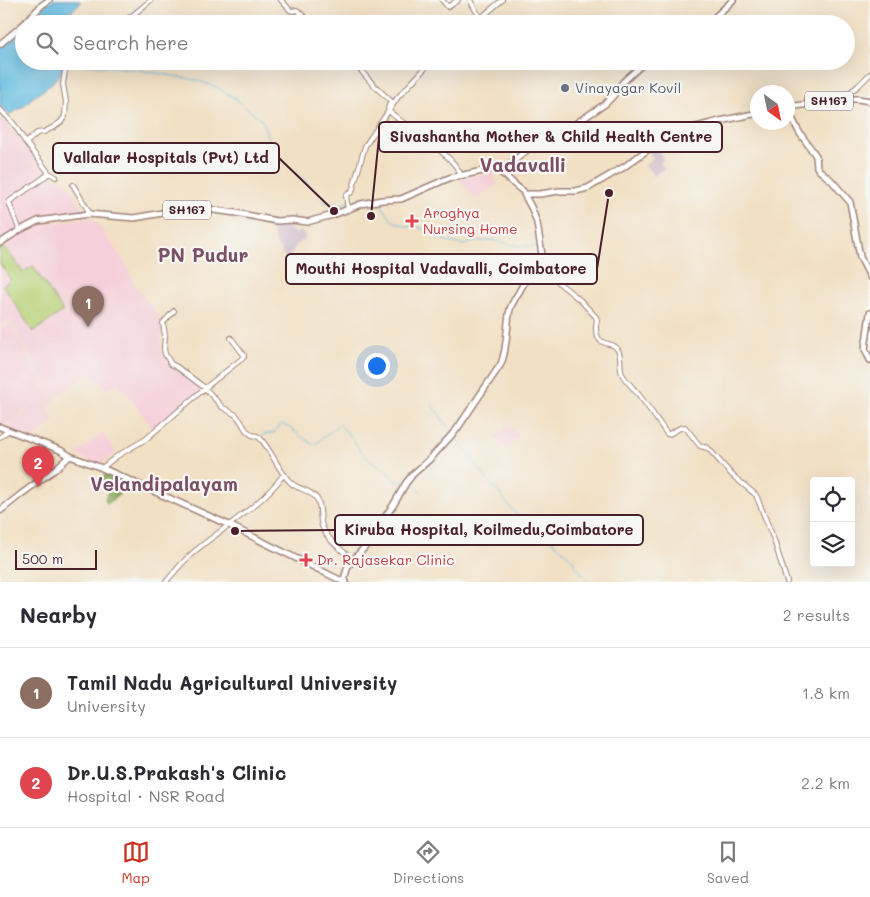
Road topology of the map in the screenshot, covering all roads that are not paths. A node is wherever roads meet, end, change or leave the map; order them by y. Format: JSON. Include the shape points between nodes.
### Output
{"nodes":[{"id":1,"x":49,"y":0,"type":"edge"},
{"id":2,"x":151,"y":0,"type":"edge"},
{"id":3,"x":281,"y":0,"type":"edge"},
{"id":4,"x":442,"y":0,"type":"edge"},
{"id":5,"x":458,"y":0,"type":"edge"},
{"id":6,"x":470,"y":0,"type":"edge"},
{"id":7,"x":502,"y":0,"type":"edge"},
{"id":8,"x":733,"y":0,"type":"edge"},
{"id":9,"x":33,"y":15,"type":"edge"},
{"id":10,"x":134,"y":15,"type":"edge"},
{"id":11,"x":302,"y":15,"type":"edge"},
{"id":12,"x":478,"y":15,"type":"edge"},
{"id":13,"x":484,"y":15,"type":"edge"},
{"id":14,"x":717,"y":15,"type":"edge"},
{"id":15,"x":15,"y":32,"type":"edge"},
{"id":16,"x":0,"y":44,"type":"edge"},
{"id":17,"x":66,"y":70,"type":"edge"},
{"id":18,"x":361,"y":70,"type":"edge"},
{"id":19,"x":423,"y":70,"type":"edge"},
{"id":20,"x":636,"y":70,"type":"edge"},
{"id":21,"x":870,"y":74,"type":"edge"},
{"id":22,"x":843,"y":100,"type":"junction"},
{"id":23,"x":870,"y":100,"type":"edge"},
{"id":24,"x":795,"y":105,"type":"edge"},
{"id":25,"x":0,"y":109,"type":"edge"},
{"id":26,"x":389,"y":111,"type":"junction"},
{"id":27,"x":750,"y":115,"type":"edge"},
{"id":28,"x":795,"y":124,"type":"edge"},
{"id":29,"x":26,"y":143,"type":"junction"},
{"id":30,"x":502,"y":171,"type":"junction"},
{"id":31,"x":49,"y":173,"type":"junction"},
{"id":32,"x":461,"y":176,"type":"junction"},
{"id":33,"x":56,"y":177,"type":"dead end"},
{"id":34,"x":73,"y":185,"type":"dead end"},
{"id":35,"x":523,"y":193,"type":"junction"},
{"id":36,"x":536,"y":194,"type":"junction"},
{"id":37,"x":529,"y":203,"type":"junction"},
{"id":38,"x":347,"y":206,"type":"junction"},
{"id":39,"x":89,"y":214,"type":"junction"},
{"id":40,"x":536,"y":219,"type":"junction"},
{"id":41,"x":20,"y":231,"type":"junction"},
{"id":42,"x":0,"y":244,"type":"edge"},
{"id":43,"x":542,"y":254,"type":"junction"},
{"id":44,"x":870,"y":277,"type":"edge"},
{"id":45,"x":174,"y":311,"type":"dead end"},
{"id":46,"x":870,"y":313,"type":"edge"},
{"id":47,"x":231,"y":338,"type":"dead end"},
{"id":48,"x":870,"y":360,"type":"edge"},
{"id":49,"x":205,"y":388,"type":"junction"},
{"id":50,"x":0,"y":427,"type":"edge"},
{"id":51,"x":9,"y":430,"type":"junction"},
{"id":52,"x":0,"y":438,"type":"edge"},
{"id":53,"x":70,"y":456,"type":"junction"},
{"id":54,"x":102,"y":468,"type":"junction"},
{"id":55,"x":284,"y":474,"type":"junction"},
{"id":56,"x":0,"y":511,"type":"edge"},
{"id":57,"x":229,"y":525,"type":"junction"},
{"id":58,"x":353,"y":560,"type":"junction"},
{"id":59,"x":166,"y":582,"type":"edge"},
{"id":60,"x":345,"y":582,"type":"edge"},
{"id":61,"x":787,"y":582,"type":"edge"}],
"edges":[{"from":1,"to":9,"type":"main road"},
{"from":2,"to":10,"type":"street"},
{"from":3,"to":11,"type":"street","via":[[290,10],[297,10]]},
{"from":4,"to":5,"type":"street","via":[[448,7]]},
{"from":6,"to":12,"type":"street"},
{"from":7,"to":13,"type":"street"},
{"from":8,"to":14,"type":"main road"},
{"from":15,"to":16,"type":"main road"},
{"from":17,"to":29,"type":"street","via":[[63,84],[65,116],[54,127],[37,133]]},
{"from":18,"to":26,"type":"street","via":[[391,101]]},
{"from":19,"to":26,"type":"street"},
{"from":20,"to":30,"type":"main road","via":[[605,104],[563,132],[533,145]]},
{"from":21,"to":22,"type":"street"},
{"from":22,"to":23,"type":"main road","number":"SH167"},
{"from":22,"to":24,"type":"main road","number":"SH167"},
{"from":25,"to":29,"type":"street"},
{"from":26,"to":32,"type":"street","via":[[441,152]]},
{"from":26,"to":38,"type":"street","via":[[365,146],[352,192],[347,195]]},
{"from":27,"to":36,"type":"main road","via":[[688,129],[650,148],[586,188]]},
{"from":28,"to":44,"type":"main road","via":[[816,156],[817,167],[850,202],[860,257]]},
{"from":29,"to":31,"type":"street"},
{"from":30,"to":32,"type":"main road","number":"SH167","via":[[492,169]]},
{"from":30,"to":35,"type":"main road"},
{"from":31,"to":33,"type":"street"},
{"from":31,"to":41,"type":"street","via":[[10,201]]},
{"from":32,"to":38,"type":"main road","number":"SH167","via":[[395,201]]},
{"from":34,"to":39,"type":"street"},
{"from":35,"to":36,"type":"main road"},
{"from":35,"to":37,"type":"main road"},
{"from":35,"to":40,"type":"main road"},
{"from":36,"to":37,"type":"main road"},
{"from":37,"to":40,"type":"main road"},
{"from":38,"to":39,"type":"main road","number":"SH167","via":[[321,219],[304,222],[277,221],[199,208],[134,218]]},
{"from":38,"to":41,"type":"main road","number":"SH167","via":[[322,220],[304,223],[196,210],[134,220],[89,216],[42,222]]},
{"from":39,"to":41,"type":"main road","number":"SH167","via":[[45,220]]},
{"from":40,"to":43,"type":"main road"},
{"from":41,"to":42,"type":"main road","number":"SH167"},
{"from":43,"to":58,"type":"main road","via":[[512,305],[501,364],[457,429],[413,474]]},
{"from":43,"to":61,"type":"street","via":[[558,283],[580,300],[597,320],[595,326],[599,338],[614,345],[622,374],[666,434],[685,427],[700,446],[708,448],[732,475],[756,495]]},
{"from":45,"to":49,"type":"street","via":[[163,321],[165,354],[171,364]]},
{"from":46,"to":48,"type":"main road","via":[[865,349]]},
{"from":47,"to":49,"type":"street","via":[[244,357]]},
{"from":49,"to":54,"type":"street","via":[[146,439]]},
{"from":49,"to":55,"type":"street","via":[[222,407],[236,415],[246,430],[260,438]]},
{"from":50,"to":51,"type":"main road"},
{"from":51,"to":52,"type":"street"},
{"from":51,"to":53,"type":"main road"},
{"from":53,"to":54,"type":"main road"},
{"from":53,"to":56,"type":"main road"},
{"from":54,"to":57,"type":"main road"},
{"from":55,"to":57,"type":"street","via":[[265,496]]},
{"from":55,"to":58,"type":"street","via":[[295,486],[313,495],[320,506],[325,531]]},
{"from":57,"to":59,"type":"street","via":[[185,560]]},
{"from":57,"to":60,"type":"main road"},
{"from":58,"to":60,"type":"main road","via":[[346,571]]}]}
